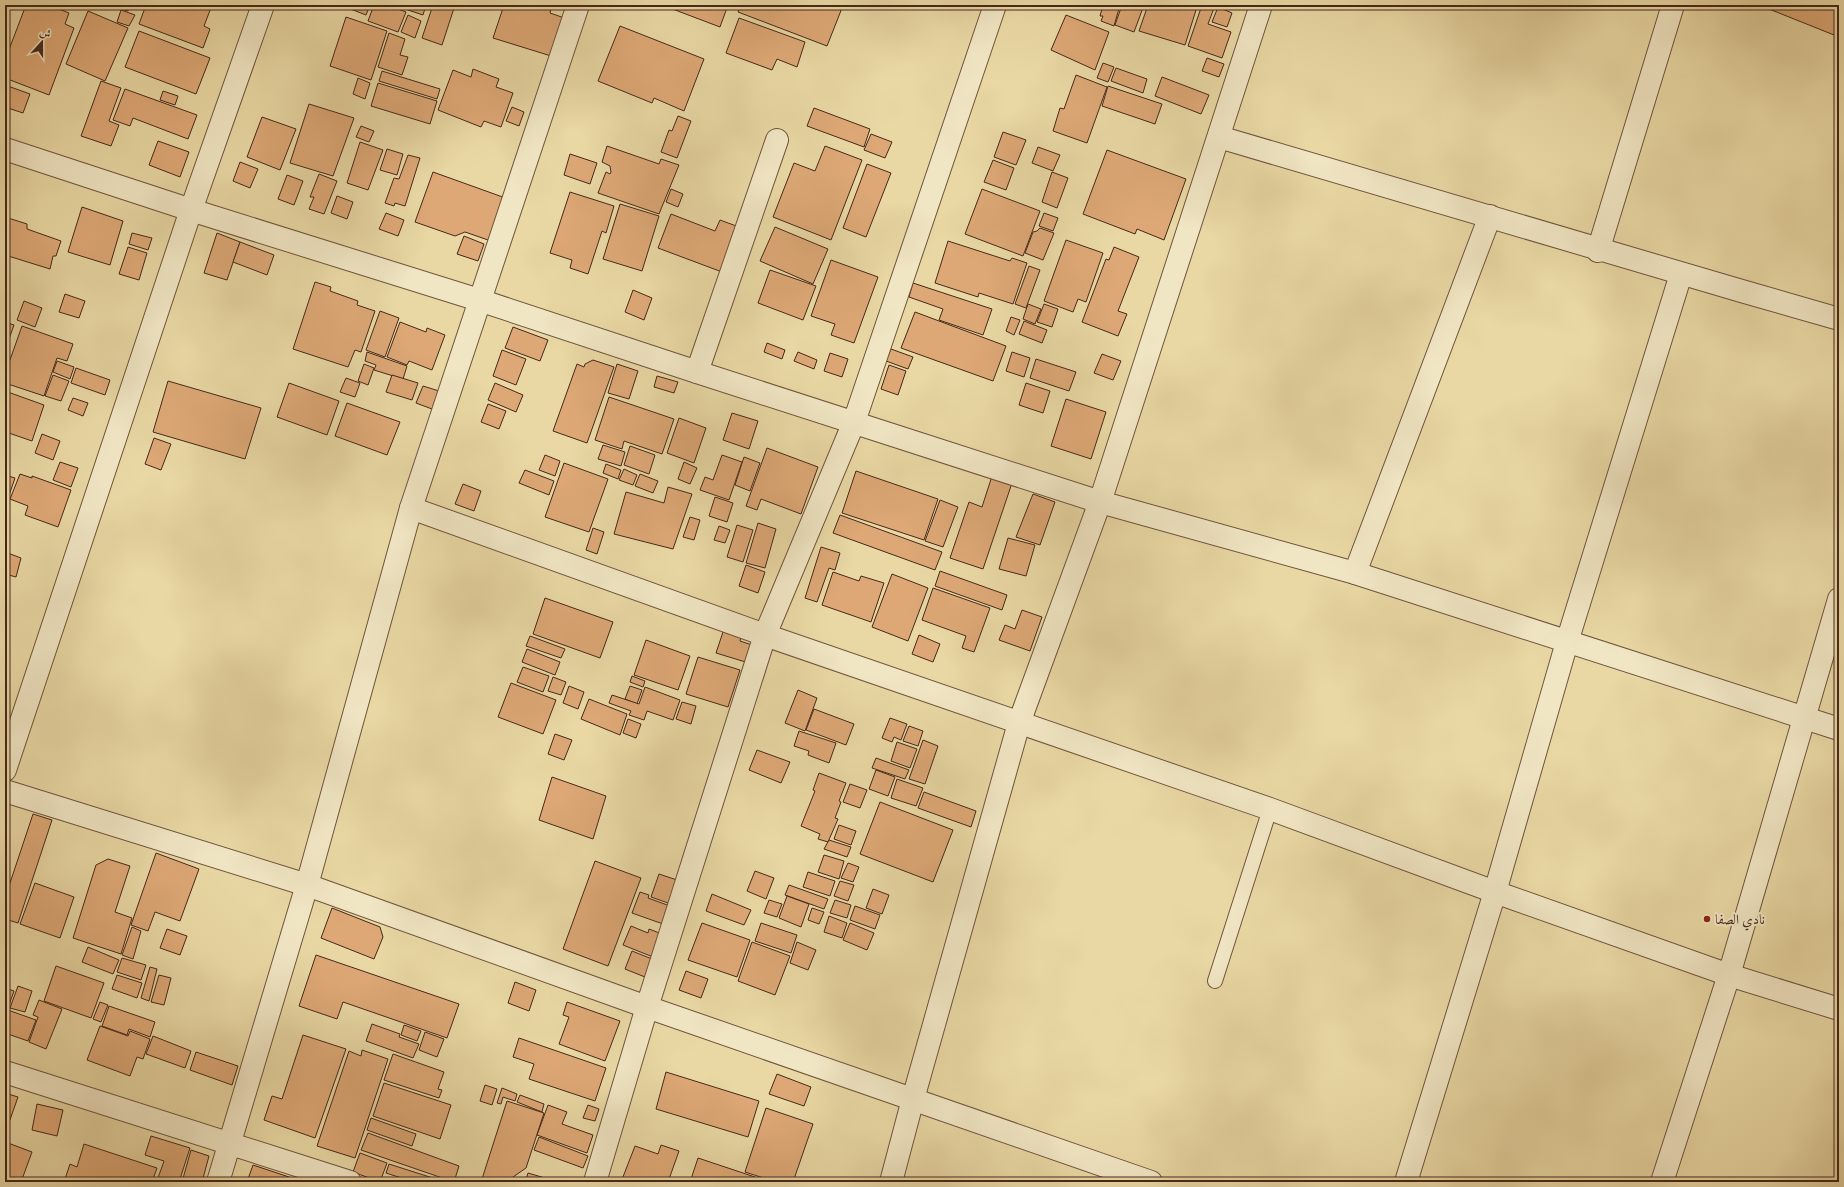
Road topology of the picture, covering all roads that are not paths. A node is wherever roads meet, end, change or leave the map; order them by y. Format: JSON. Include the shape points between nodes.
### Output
{"nodes":[{"id":1,"x":263,"y":5,"type":"edge"},
{"id":2,"x":578,"y":5,"type":"edge"},
{"id":3,"x":995,"y":5,"type":"edge"},
{"id":4,"x":1260,"y":5,"type":"edge"},
{"id":5,"x":1673,"y":5,"type":"edge"},
{"id":6,"x":1219,"y":137,"type":"junction"},
{"id":7,"x":777,"y":140,"type":"dead end"},
{"id":8,"x":5,"y":149,"type":"edge"},
{"id":9,"x":191,"y":210,"type":"junction"},
{"id":10,"x":1490,"y":216,"type":"junction"},
{"id":11,"x":1598,"y":251,"type":"junction"},
{"id":12,"x":1681,"y":274,"type":"junction"},
{"id":13,"x":479,"y":300,"type":"junction"},
{"id":14,"x":1839,"y":319,"type":"edge"},
{"id":15,"x":697,"y":372,"type":"junction"},
{"id":16,"x":854,"y":422,"type":"junction"},
{"id":17,"x":1100,"y":502,"type":"junction"},
{"id":18,"x":411,"y":508,"type":"junction"},
{"id":19,"x":1355,"y":573,"type":"junction"},
{"id":20,"x":1839,"y":599,"type":"edge"},
{"id":21,"x":765,"y":636,"type":"junction"},
{"id":22,"x":1567,"y":642,"type":"junction"},
{"id":23,"x":1805,"y":718,"type":"junction"},
{"id":24,"x":1019,"y":723,"type":"junction"},
{"id":25,"x":1839,"y":729,"type":"edge"},
{"id":26,"x":5,"y":770,"type":"edge"},
{"id":27,"x":5,"y":791,"type":"edge"},
{"id":28,"x":1270,"y":809,"type":"junction"},
{"id":29,"x":306,"y":885,"type":"junction"},
{"id":30,"x":1495,"y":892,"type":"junction"},
{"id":31,"x":1729,"y":975,"type":"junction"},
{"id":32,"x":1215,"y":981,"type":"dead end"},
{"id":33,"x":647,"y":1007,"type":"junction"},
{"id":34,"x":1839,"y":1009,"type":"edge"},
{"id":35,"x":5,"y":1072,"type":"edge"},
{"id":36,"x":913,"y":1098,"type":"junction"},
{"id":37,"x":228,"y":1143,"type":"junction"},
{"id":38,"x":218,"y":1182,"type":"edge"},
{"id":39,"x":350,"y":1182,"type":"edge"},
{"id":40,"x":595,"y":1182,"type":"edge"},
{"id":41,"x":891,"y":1182,"type":"edge"},
{"id":42,"x":1151,"y":1182,"type":"edge"},
{"id":43,"x":1406,"y":1182,"type":"edge"},
{"id":44,"x":1662,"y":1182,"type":"edge"}],
"edges":[{"from":1,"to":9,"type":"street"},
{"from":2,"to":13,"type":"street"},
{"from":3,"to":16,"type":"street"},
{"from":4,"to":6,"type":"street"},
{"from":5,"to":11,"type":"street"},
{"from":6,"to":10,"type":"street"},
{"from":6,"to":17,"type":"street"},
{"from":7,"to":15,"type":"street"},
{"from":8,"to":9,"type":"street"},
{"from":9,"to":13,"type":"street"},
{"from":9,"to":26,"type":"street"},
{"from":10,"to":11,"type":"street"},
{"from":10,"to":19,"type":"street"},
{"from":11,"to":12,"type":"street"},
{"from":12,"to":14,"type":"street"},
{"from":12,"to":22,"type":"street"},
{"from":13,"to":15,"type":"street"},
{"from":13,"to":18,"type":"street"},
{"from":15,"to":16,"type":"street"},
{"from":16,"to":17,"type":"street"},
{"from":16,"to":21,"type":"street"},
{"from":17,"to":19,"type":"street"},
{"from":17,"to":24,"type":"street"},
{"from":18,"to":21,"type":"street"},
{"from":18,"to":29,"type":"street"},
{"from":19,"to":22,"type":"street"},
{"from":20,"to":23,"type":"street"},
{"from":21,"to":24,"type":"street"},
{"from":21,"to":33,"type":"street"},
{"from":22,"to":23,"type":"street"},
{"from":22,"to":30,"type":"street"},
{"from":23,"to":25,"type":"street"},
{"from":23,"to":31,"type":"street"},
{"from":24,"to":28,"type":"street"},
{"from":24,"to":36,"type":"street"},
{"from":27,"to":29,"type":"street"},
{"from":28,"to":30,"type":"street"},
{"from":28,"to":32,"type":"lane"},
{"from":29,"to":33,"type":"street"},
{"from":29,"to":37,"type":"street"},
{"from":30,"to":31,"type":"street"},
{"from":30,"to":43,"type":"street"},
{"from":31,"to":34,"type":"street"},
{"from":31,"to":44,"type":"street"},
{"from":33,"to":36,"type":"street"},
{"from":33,"to":40,"type":"street"},
{"from":35,"to":37,"type":"street"},
{"from":36,"to":41,"type":"street"},
{"from":36,"to":42,"type":"street"},
{"from":37,"to":38,"type":"street"},
{"from":37,"to":39,"type":"street"}]}
